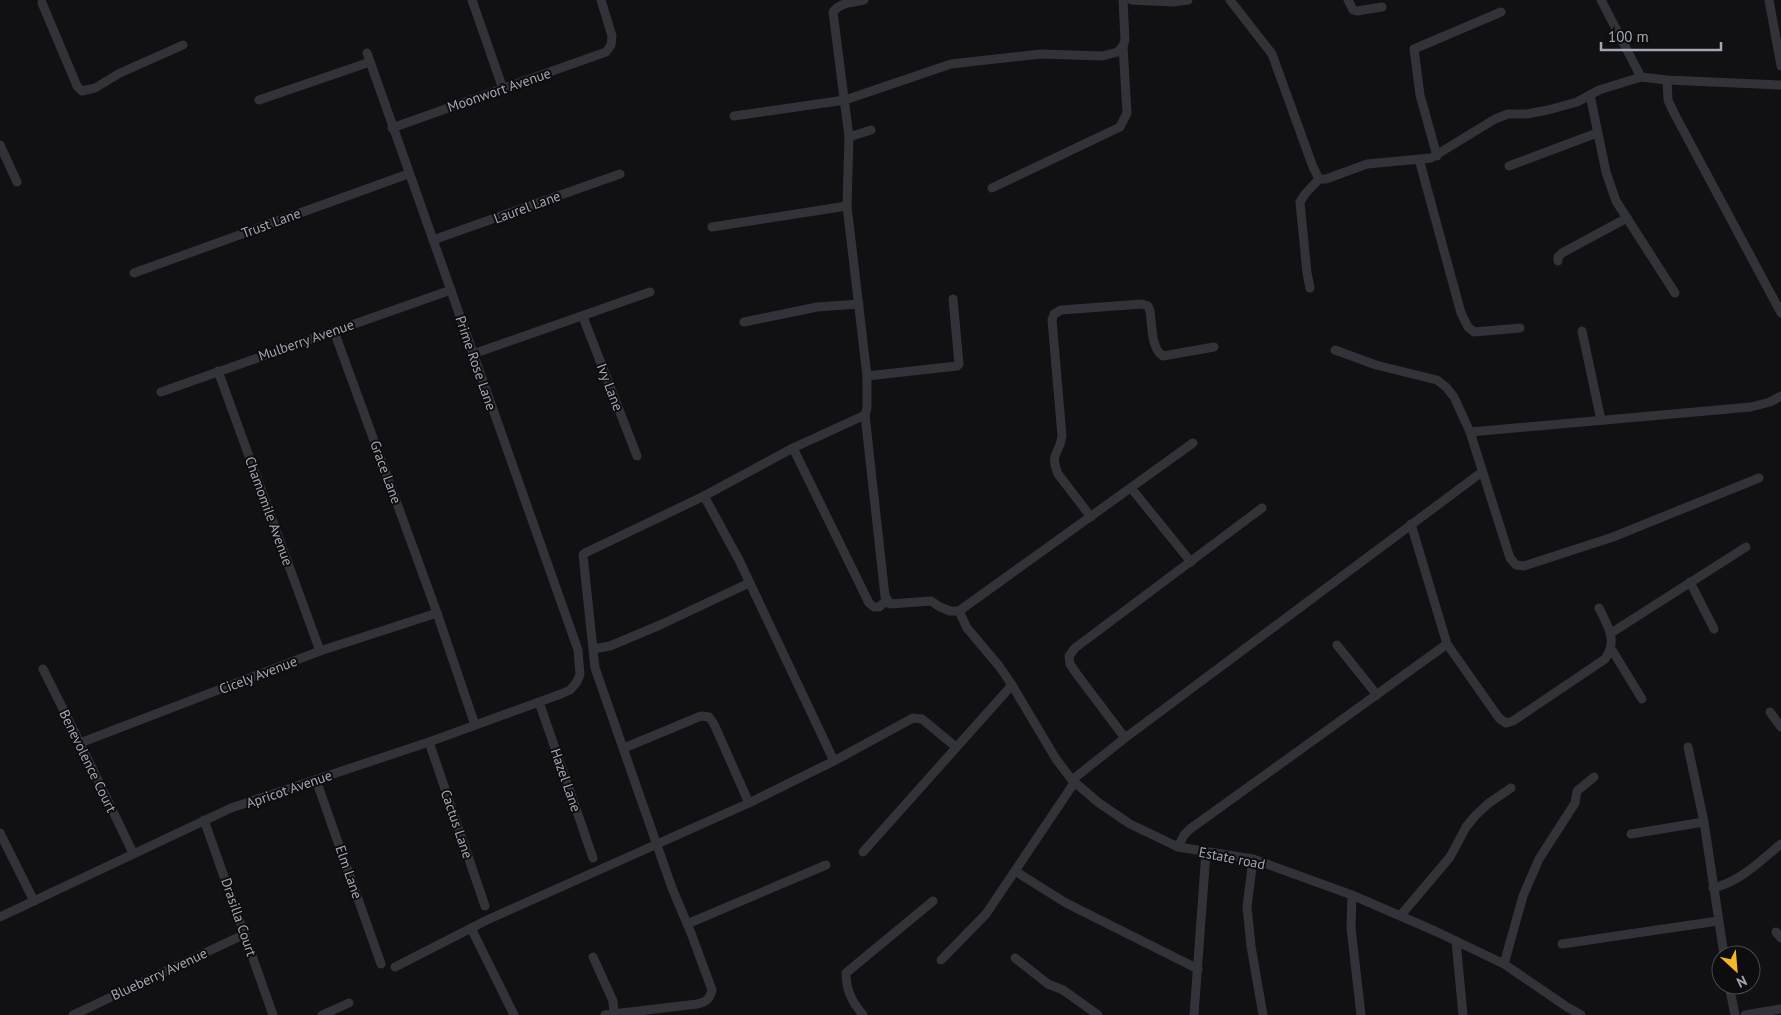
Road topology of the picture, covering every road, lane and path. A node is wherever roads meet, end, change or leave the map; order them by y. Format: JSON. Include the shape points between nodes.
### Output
{"nodes":[{"id":1,"x":472,"y":0,"type":"edge"},
{"id":2,"x":601,"y":0,"type":"edge"},
{"id":3,"x":864,"y":0,"type":"edge"},
{"id":4,"x":1123,"y":0,"type":"edge"},
{"id":5,"x":1131,"y":0,"type":"edge"},
{"id":6,"x":1188,"y":0,"type":"edge"},
{"id":7,"x":1230,"y":0,"type":"edge"},
{"id":8,"x":1348,"y":0,"type":"edge"},
{"id":9,"x":1601,"y":0,"type":"edge"},
{"id":10,"x":1769,"y":0,"type":"edge"},
{"id":11,"x":44,"y":1,"type":"edge"},
{"id":12,"x":1143,"y":1,"type":"edge"},
{"id":13,"x":837,"y":3,"type":"edge"},
{"id":14,"x":1382,"y":7,"type":"dead end"},
{"id":15,"x":1502,"y":12,"type":"dead end"},
{"id":16,"x":183,"y":44,"type":"dead end"},
{"id":17,"x":1123,"y":46,"type":"junction"},
{"id":18,"x":1781,"y":66,"type":"edge"},
{"id":19,"x":1641,"y":77,"type":"junction"},
{"id":20,"x":1667,"y":80,"type":"junction"},
{"id":21,"x":1781,"y":85,"type":"edge"},
{"id":22,"x":503,"y":89,"type":"junction"},
{"id":23,"x":1590,"y":95,"type":"junction"},
{"id":24,"x":259,"y":100,"type":"dead end"},
{"id":25,"x":845,"y":100,"type":"junction"},
{"id":26,"x":734,"y":116,"type":"dead end"},
{"id":27,"x":392,"y":128,"type":"junction"},
{"id":28,"x":871,"y":130,"type":"dead end"},
{"id":29,"x":1597,"y":132,"type":"junction"},
{"id":30,"x":849,"y":137,"type":"junction"},
{"id":31,"x":0,"y":145,"type":"edge"},
{"id":32,"x":1437,"y":156,"type":"junction"},
{"id":33,"x":1419,"y":159,"type":"junction"},
{"id":34,"x":1509,"y":166,"type":"dead end"},
{"id":35,"x":408,"y":174,"type":"junction"},
{"id":36,"x":620,"y":174,"type":"dead end"},
{"id":37,"x":1319,"y":179,"type":"junction"},
{"id":38,"x":18,"y":182,"type":"dead end"},
{"id":39,"x":992,"y":188,"type":"dead end"},
{"id":40,"x":847,"y":206,"type":"junction"},
{"id":41,"x":1627,"y":218,"type":"junction"},
{"id":42,"x":712,"y":227,"type":"dead end"},
{"id":43,"x":433,"y":240,"type":"junction"},
{"id":44,"x":1558,"y":261,"type":"dead end"},
{"id":45,"x":134,"y":273,"type":"dead end"},
{"id":46,"x":1310,"y":288,"type":"dead end"},
{"id":47,"x":451,"y":290,"type":"junction"},
{"id":48,"x":650,"y":292,"type":"dead end"},
{"id":49,"x":1675,"y":293,"type":"dead end"},
{"id":50,"x":954,"y":299,"type":"dead end"},
{"id":51,"x":859,"y":304,"type":"junction"},
{"id":52,"x":1781,"y":313,"type":"edge"},
{"id":53,"x":583,"y":317,"type":"junction"},
{"id":54,"x":744,"y":322,"type":"dead end"},
{"id":55,"x":1520,"y":328,"type":"dead end"},
{"id":56,"x":334,"y":331,"type":"junction"},
{"id":57,"x":1582,"y":331,"type":"dead end"},
{"id":58,"x":1214,"y":347,"type":"dead end"},
{"id":59,"x":1335,"y":350,"type":"dead end"},
{"id":60,"x":473,"y":354,"type":"junction"},
{"id":61,"x":218,"y":371,"type":"junction"},
{"id":62,"x":868,"y":376,"type":"junction"},
{"id":63,"x":161,"y":392,"type":"dead end"},
{"id":64,"x":1781,"y":396,"type":"edge"},
{"id":65,"x":865,"y":415,"type":"junction"},
{"id":66,"x":1601,"y":420,"type":"junction"},
{"id":67,"x":1470,"y":432,"type":"junction"},
{"id":68,"x":1193,"y":443,"type":"dead end"},
{"id":69,"x":793,"y":448,"type":"junction"},
{"id":70,"x":637,"y":456,"type":"dead end"},
{"id":71,"x":1482,"y":472,"type":"junction"},
{"id":72,"x":1759,"y":478,"type":"dead end"},
{"id":73,"x":1131,"y":488,"type":"junction"},
{"id":74,"x":704,"y":496,"type":"junction"},
{"id":75,"x":1262,"y":508,"type":"dead end"},
{"id":76,"x":1091,"y":517,"type":"junction"},
{"id":77,"x":1411,"y":524,"type":"junction"},
{"id":78,"x":1746,"y":547,"type":"dead end"},
{"id":79,"x":1191,"y":562,"type":"junction"},
{"id":80,"x":1690,"y":582,"type":"junction"},
{"id":81,"x":749,"y":583,"type":"junction"},
{"id":82,"x":887,"y":600,"type":"junction"},
{"id":83,"x":1599,"y":608,"type":"dead end"},
{"id":84,"x":959,"y":611,"type":"junction"},
{"id":85,"x":437,"y":613,"type":"junction"},
{"id":86,"x":1714,"y":629,"type":"dead end"},
{"id":87,"x":1611,"y":633,"type":"junction"},
{"id":88,"x":1447,"y":644,"type":"junction"},
{"id":89,"x":1337,"y":645,"type":"dead end"},
{"id":90,"x":593,"y":649,"type":"junction"},
{"id":91,"x":1612,"y":650,"type":"junction"},
{"id":92,"x":320,"y":651,"type":"junction"},
{"id":93,"x":43,"y":670,"type":"dead end"},
{"id":94,"x":580,"y":675,"type":"joint"},
{"id":95,"x":1012,"y":685,"type":"junction"},
{"id":96,"x":1377,"y":695,"type":"junction"},
{"id":97,"x":1642,"y":699,"type":"dead end"},
{"id":98,"x":539,"y":702,"type":"junction"},
{"id":99,"x":1770,"y":712,"type":"dead end"},
{"id":100,"x":475,"y":725,"type":"junction"},
{"id":101,"x":1781,"y":727,"type":"edge"},
{"id":102,"x":1125,"y":738,"type":"junction"},
{"id":103,"x":429,"y":742,"type":"junction"},
{"id":104,"x":80,"y":743,"type":"junction"},
{"id":105,"x":956,"y":747,"type":"junction"},
{"id":106,"x":1688,"y":747,"type":"dead end"},
{"id":107,"x":624,"y":748,"type":"junction"},
{"id":108,"x":834,"y":761,"type":"junction"},
{"id":109,"x":1594,"y":777,"type":"dead end"},
{"id":110,"x":316,"y":780,"type":"junction"},
{"id":111,"x":1073,"y":782,"type":"junction"},
{"id":112,"x":1511,"y":788,"type":"dead end"},
{"id":113,"x":749,"y":803,"type":"junction"},
{"id":114,"x":204,"y":820,"type":"junction"},
{"id":115,"x":1704,"y":822,"type":"junction"},
{"id":116,"x":0,"y":832,"type":"edge"},
{"id":117,"x":1631,"y":834,"type":"dead end"},
{"id":118,"x":1781,"y":844,"type":"edge"},
{"id":119,"x":657,"y":845,"type":"junction"},
{"id":120,"x":1178,"y":848,"type":"junction"},
{"id":121,"x":863,"y":852,"type":"dead end"},
{"id":122,"x":1206,"y":852,"type":"junction"},
{"id":123,"x":133,"y":854,"type":"junction"},
{"id":124,"x":594,"y":858,"type":"dead end"},
{"id":125,"x":1253,"y":859,"type":"junction"},
{"id":126,"x":826,"y":865,"type":"dead end"},
{"id":127,"x":1015,"y":871,"type":"junction"},
{"id":128,"x":1713,"y":888,"type":"junction"},
{"id":129,"x":1352,"y":895,"type":"junction"},
{"id":130,"x":932,"y":901,"type":"dead end"},
{"id":131,"x":34,"y":902,"type":"junction"},
{"id":132,"x":485,"y":906,"type":"dead end"},
{"id":133,"x":1401,"y":916,"type":"junction"},
{"id":134,"x":0,"y":917,"type":"edge"},
{"id":135,"x":1718,"y":921,"type":"junction"},
{"id":136,"x":687,"y":924,"type":"junction"},
{"id":137,"x":471,"y":928,"type":"junction"},
{"id":138,"x":245,"y":934,"type":"junction"},
{"id":139,"x":1456,"y":941,"type":"junction"},
{"id":140,"x":1562,"y":944,"type":"dead end"},
{"id":141,"x":1722,"y":945,"type":"edge"},
{"id":142,"x":593,"y":957,"type":"dead end"},
{"id":143,"x":1015,"y":958,"type":"dead end"},
{"id":144,"x":941,"y":960,"type":"dead end"},
{"id":145,"x":381,"y":964,"type":"dead end"},
{"id":146,"x":1504,"y":964,"type":"junction"},
{"id":147,"x":395,"y":966,"type":"dead end"},
{"id":148,"x":1198,"y":969,"type":"junction"},
{"id":149,"x":1732,"y":995,"type":"edge"},
{"id":150,"x":350,"y":1003,"type":"dead end"},
{"id":151,"x":1781,"y":1009,"type":"edge"},
{"id":152,"x":1566,"y":1011,"type":"edge"},
{"id":153,"x":1764,"y":1013,"type":"edge"},
{"id":154,"x":614,"y":1014,"type":"edge"},
{"id":155,"x":73,"y":1015,"type":"edge"},
{"id":156,"x":273,"y":1015,"type":"edge"},
{"id":157,"x":322,"y":1015,"type":"edge"},
{"id":158,"x":514,"y":1015,"type":"edge"},
{"id":159,"x":604,"y":1015,"type":"edge"},
{"id":160,"x":863,"y":1015,"type":"edge"},
{"id":161,"x":1098,"y":1015,"type":"edge"},
{"id":162,"x":1194,"y":1015,"type":"edge"},
{"id":163,"x":1263,"y":1015,"type":"edge"},
{"id":164,"x":1361,"y":1015,"type":"edge"},
{"id":165,"x":1463,"y":1015,"type":"edge"},
{"id":166,"x":1581,"y":1015,"type":"edge"},
{"id":167,"x":1735,"y":1015,"type":"edge"},
{"id":168,"x":1745,"y":1015,"type":"edge"}],
"edges":[{"from":1,"to":22,"type":"street"},
{"from":2,"to":22,"type":"street","name":"Moonwort Avenue","via":[[612,36],[606,52]]},
{"from":3,"to":13,"type":"street"},
{"from":4,"to":17,"type":"street"},
{"from":5,"to":12,"type":"street"},
{"from":6,"to":12,"type":"street"},
{"from":7,"to":37,"type":"street","via":[[1272,54]]},
{"from":8,"to":14,"type":"street","via":[[1357,11]]},
{"from":9,"to":19,"type":"street"},
{"from":10,"to":18,"type":"street"},
{"from":11,"to":16,"type":"street","via":[[77,86],[82,91],[95,88]]},
{"from":13,"to":25,"type":"street","via":[[833,12]]},
{"from":15,"to":32,"type":"street","via":[[1414,49],[1420,95]]},
{"from":17,"to":25,"type":"street","via":[[1118,52],[1102,56],[1041,54],[951,64]]},
{"from":17,"to":39,"type":"street","via":[[1127,113],[1120,128]]},
{"from":19,"to":20,"type":"street"},
{"from":19,"to":23,"type":"street"},
{"from":20,"to":21,"type":"street"},
{"from":20,"to":52,"type":"street","via":[[1668,100],[1674,113]]},
{"from":22,"to":27,"type":"street","name":"Moonwort Avenue"},
{"from":23,"to":29,"type":"street"},
{"from":23,"to":32,"type":"street","via":[[1548,110],[1496,118]]},
{"from":24,"to":27,"type":"street","name":"Prime Rose Lane","via":[[368,57]]},
{"from":25,"to":26,"type":"street"},
{"from":25,"to":30,"type":"street"},
{"from":27,"to":35,"type":"street","name":"Prime Rose Lane"},
{"from":28,"to":30,"type":"street"},
{"from":29,"to":34,"type":"street"},
{"from":29,"to":41,"type":"street","via":[[1616,201]]},
{"from":30,"to":40,"type":"street"},
{"from":31,"to":38,"type":"street"},
{"from":32,"to":33,"type":"street"},
{"from":33,"to":37,"type":"street","via":[[1367,164]]},
{"from":33,"to":55,"type":"street","via":[[1461,313],[1468,327],[1474,332]]},
{"from":35,"to":43,"type":"street","name":"Prime Rose Lane"},
{"from":35,"to":45,"type":"street","name":"Trust Lane"},
{"from":36,"to":43,"type":"street","name":"Laurel Lane"},
{"from":37,"to":46,"type":"street","via":[[1300,202]]},
{"from":40,"to":42,"type":"street"},
{"from":40,"to":51,"type":"street"},
{"from":41,"to":44,"type":"street","via":[[1562,253]]},
{"from":41,"to":49,"type":"street"},
{"from":43,"to":47,"type":"street","name":"Prime Rose Lane"},
{"from":47,"to":56,"type":"street","name":"Mulberry Avenue"},
{"from":47,"to":60,"type":"street","name":"Prime Rose Lane"},
{"from":48,"to":53,"type":"street"},
{"from":50,"to":62,"type":"street","via":[[960,364]]},
{"from":51,"to":54,"type":"street","via":[[817,307]]},
{"from":51,"to":62,"type":"street"},
{"from":53,"to":60,"type":"street"},
{"from":53,"to":70,"type":"street","name":"Ivy Lane"},
{"from":56,"to":61,"type":"street","name":"Mulberry Avenue"},
{"from":56,"to":85,"type":"street","name":"Grace Lane"},
{"from":57,"to":66,"type":"street"},
{"from":58,"to":76,"type":"street","via":[[1163,356],[1156,347],[1148,306],[1142,304],[1061,310],[1054,314],[1062,436],[1054,456],[1055,466]]},
{"from":59,"to":67,"type":"street","via":[[1376,365],[1437,380],[1454,397]]},
{"from":60,"to":94,"type":"street","name":"Prime Rose Lane","via":[[578,650]]},
{"from":61,"to":63,"type":"street","name":"Mulberry Avenue"},
{"from":61,"to":92,"type":"street","name":"Chamomile Avenue"},
{"from":62,"to":65,"type":"street"},
{"from":64,"to":66,"type":"street","via":[[1751,407]]},
{"from":65,"to":69,"type":"street"},
{"from":65,"to":82,"type":"street"},
{"from":66,"to":67,"type":"street"},
{"from":67,"to":71,"type":"street"},
{"from":68,"to":73,"type":"street"},
{"from":69,"to":74,"type":"street"},
{"from":69,"to":82,"type":"street","via":[[869,603],[879,607]]},
{"from":71,"to":72,"type":"street","via":[[1510,558],[1516,566],[1613,538]]},
{"from":71,"to":77,"type":"street"},
{"from":73,"to":76,"type":"street"},
{"from":73,"to":79,"type":"street"},
{"from":74,"to":81,"type":"street"},
{"from":74,"to":90,"type":"street","via":[[585,553],[582,558]]},
{"from":75,"to":79,"type":"street"},
{"from":76,"to":84,"type":"street"},
{"from":77,"to":88,"type":"street"},
{"from":77,"to":102,"type":"street"},
{"from":78,"to":80,"type":"street"},
{"from":79,"to":102,"type":"street","via":[[1075,648],[1069,656],[1076,673]]},
{"from":80,"to":86,"type":"street"},
{"from":80,"to":87,"type":"street"},
{"from":81,"to":90,"type":"street","via":[[660,625],[610,646]]},
{"from":81,"to":108,"type":"street"},
{"from":82,"to":84,"type":"street","via":[[890,604],[931,601],[950,611]]},
{"from":83,"to":87,"type":"street"},
{"from":84,"to":95,"type":"street","name":"Estate road","via":[[967,628]]},
{"from":85,"to":92,"type":"street","name":"Cicely Avenue"},
{"from":85,"to":100,"type":"street","name":"Grace Lane"},
{"from":87,"to":91,"type":"street"},
{"from":88,"to":91,"type":"street","via":[[1499,718],[1506,722],[1605,659]]},
{"from":88,"to":96,"type":"street"},
{"from":89,"to":96,"type":"street"},
{"from":90,"to":107,"type":"street","via":[[596,668]]},
{"from":91,"to":97,"type":"street"},
{"from":92,"to":104,"type":"street","name":"Cicely Avenue"},
{"from":93,"to":104,"type":"street","name":"Benevolence Court"},
{"from":94,"to":98,"type":"street","name":"Apricot Avenue","via":[[570,690]]},
{"from":95,"to":105,"type":"street"},
{"from":95,"to":111,"type":"street","name":"Estate road"},
{"from":96,"to":120,"type":"street","via":[[1190,828]]},
{"from":98,"to":100,"type":"street","name":"Apricot Avenue"},
{"from":98,"to":124,"type":"street","name":"Hazel Lane"},
{"from":99,"to":101,"type":"street"},
{"from":100,"to":103,"type":"street","name":"Apricot Avenue"},
{"from":102,"to":111,"type":"street"},
{"from":103,"to":110,"type":"street","name":"Apricot Avenue"},
{"from":103,"to":132,"type":"street","name":"Cactus Lane"},
{"from":104,"to":123,"type":"street","name":"Benevolence Court"},
{"from":105,"to":108,"type":"street","via":[[922,719],[913,718]]},
{"from":105,"to":121,"type":"street"},
{"from":106,"to":115,"type":"street"},
{"from":107,"to":113,"type":"street","via":[[701,716],[708,717]]},
{"from":107,"to":119,"type":"street"},
{"from":108,"to":113,"type":"street"},
{"from":109,"to":146,"type":"street","via":[[1577,791],[1575,803],[1539,860],[1523,896]]},
{"from":110,"to":114,"type":"street","name":"Apricot Avenue","via":[[230,808]]},
{"from":110,"to":145,"type":"street","name":"Elm Lane"},
{"from":111,"to":120,"type":"street","name":"Estate road","via":[[1130,824]]},
{"from":111,"to":127,"type":"street"},
{"from":112,"to":133,"type":"street","via":[[1476,816],[1450,856]]},
{"from":113,"to":119,"type":"street"},
{"from":114,"to":123,"type":"street","name":"Apricot Avenue"},
{"from":114,"to":138,"type":"street","name":"Drasilla Court"},
{"from":115,"to":117,"type":"street"},
{"from":115,"to":128,"type":"street"},
{"from":116,"to":131,"type":"street"},
{"from":118,"to":128,"type":"street","via":[[1741,876]]},
{"from":119,"to":136,"type":"street"},
{"from":119,"to":137,"type":"street"},
{"from":120,"to":122,"type":"street","name":"Estate road"},
{"from":122,"to":125,"type":"street","name":"Estate road"},
{"from":122,"to":148,"type":"street"},
{"from":123,"to":131,"type":"street","name":"Apricot Avenue"},
{"from":125,"to":129,"type":"street","name":"Estate road"},
{"from":125,"to":163,"type":"street","via":[[1247,907]]},
{"from":126,"to":136,"type":"street"},
{"from":127,"to":144,"type":"street","via":[[986,914]]},
{"from":127,"to":148,"type":"street","via":[[1066,903]]},
{"from":128,"to":135,"type":"street"},
{"from":129,"to":133,"type":"street","name":"Estate road"},
{"from":129,"to":164,"type":"street","via":[[1351,928]]},
{"from":130,"to":160,"type":"street","via":[[846,973],[850,997]]},
{"from":131,"to":134,"type":"street","name":"Apricot Avenue"},
{"from":133,"to":139,"type":"street","name":"Estate road"},
{"from":135,"to":140,"type":"street"},
{"from":135,"to":141,"type":"street"},
{"from":136,"to":154,"type":"street","via":[[712,990],[711,997],[697,1004]]},
{"from":137,"to":147,"type":"street"},
{"from":137,"to":158,"type":"street"},
{"from":138,"to":155,"type":"street","name":"Blueberry Avenue"},
{"from":138,"to":156,"type":"street","name":"Drasilla Court"},
{"from":139,"to":146,"type":"street","name":"Estate road"},
{"from":139,"to":165,"type":"street"},
{"from":142,"to":154,"type":"street","via":[[613,1001]]},
{"from":143,"to":161,"type":"street","via":[[1048,984],[1064,990]]},
{"from":146,"to":152,"type":"street","name":"Estate road"},
{"from":148,"to":162,"type":"street"},
{"from":149,"to":167,"type":"street"},
{"from":150,"to":157,"type":"street"},
{"from":151,"to":153,"type":"street"},
{"from":152,"to":166,"type":"street","name":"Estate road"},
{"from":153,"to":168,"type":"street"},
{"from":154,"to":159,"type":"street"}]}
